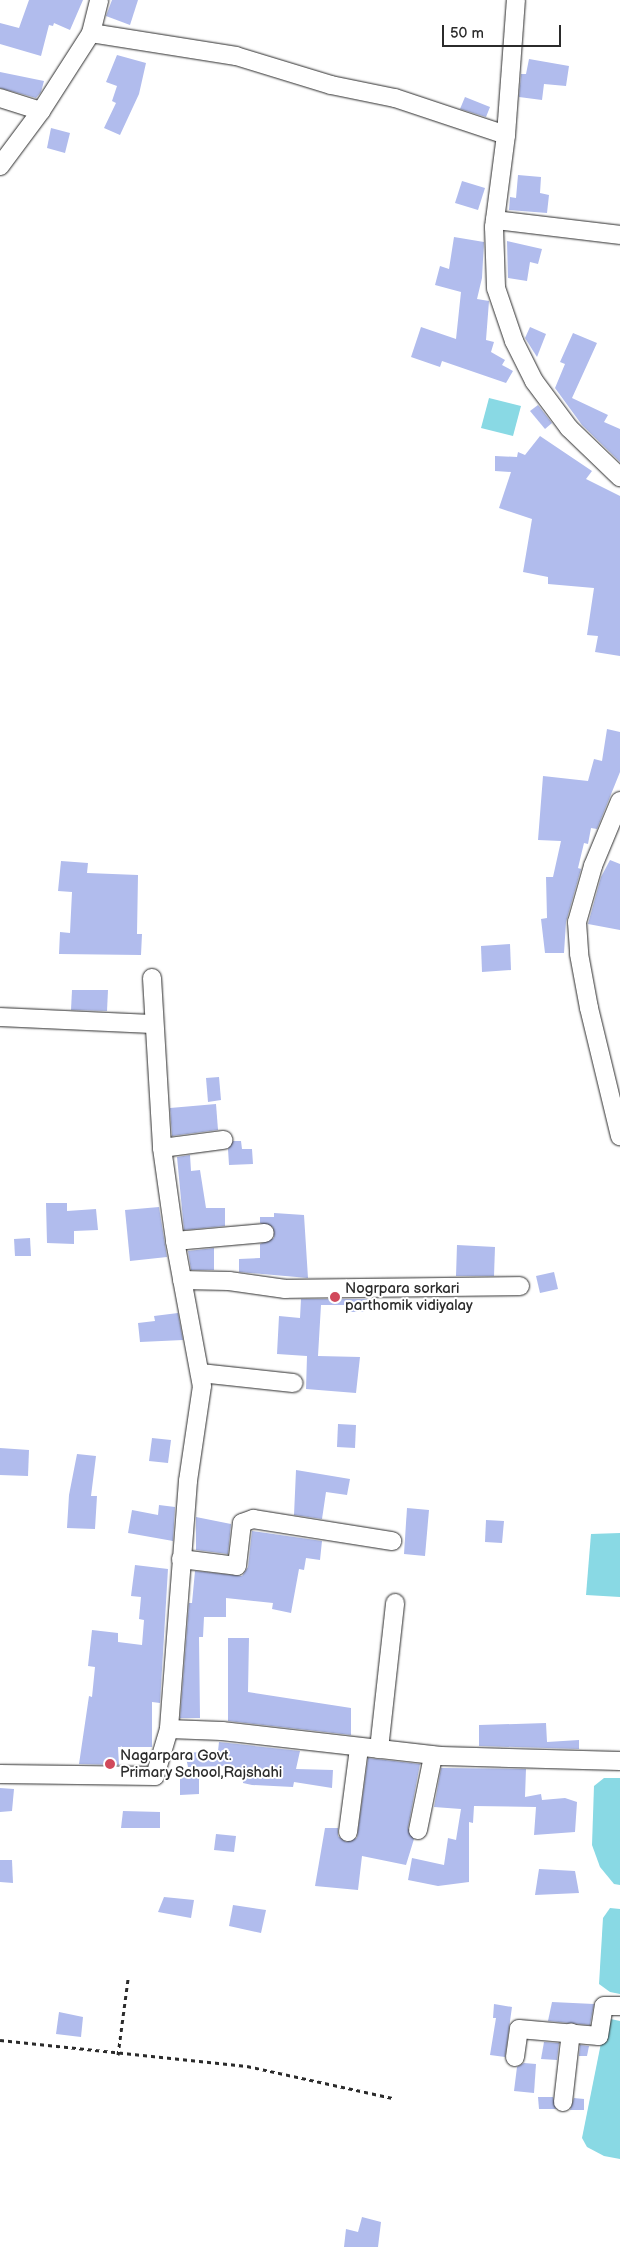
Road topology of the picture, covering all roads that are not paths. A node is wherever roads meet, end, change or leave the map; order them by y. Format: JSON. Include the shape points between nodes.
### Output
{"nodes":[{"id":1,"x":99,"y":0,"type":"edge"},
{"id":2,"x":516,"y":0,"type":"edge"},
{"id":3,"x":91,"y":32,"type":"junction"},
{"id":4,"x":0,"y":98,"type":"edge"},
{"id":5,"x":41,"y":111,"type":"junction"},
{"id":6,"x":506,"y":135,"type":"junction"},
{"id":7,"x":0,"y":166,"type":"edge"},
{"id":8,"x":495,"y":220,"type":"junction"},
{"id":9,"x":620,"y":235,"type":"edge"},
{"id":10,"x":620,"y":477,"type":"edge"},
{"id":11,"x":620,"y":801,"type":"edge"},
{"id":12,"x":152,"y":978,"type":"dead end"},
{"id":13,"x":0,"y":1017,"type":"edge"},
{"id":14,"x":154,"y":1024,"type":"junction"},
{"id":15,"x":620,"y":1136,"type":"edge"},
{"id":16,"x":223,"y":1140,"type":"dead end"},
{"id":17,"x":162,"y":1148,"type":"junction"},
{"id":18,"x":265,"y":1232,"type":"dead end"},
{"id":19,"x":175,"y":1241,"type":"junction"},
{"id":20,"x":182,"y":1280,"type":"junction"},
{"id":21,"x":520,"y":1286,"type":"dead end"},
{"id":22,"x":200,"y":1373,"type":"junction"},
{"id":23,"x":293,"y":1383,"type":"dead end"},
{"id":24,"x":392,"y":1541,"type":"dead end"},
{"id":25,"x":181,"y":1559,"type":"junction"},
{"id":26,"x":395,"y":1603,"type":"dead end"},
{"id":27,"x":169,"y":1729,"type":"junction"},
{"id":28,"x":359,"y":1748,"type":"junction"},
{"id":29,"x":379,"y":1750,"type":"junction"},
{"id":30,"x":433,"y":1756,"type":"junction"},
{"id":31,"x":620,"y":1761,"type":"edge"},
{"id":32,"x":0,"y":1774,"type":"edge"},
{"id":33,"x":418,"y":1830,"type":"dead end"},
{"id":34,"x":348,"y":1832,"type":"dead end"},
{"id":35,"x":620,"y":2006,"type":"edge"},
{"id":36,"x":571,"y":2032,"type":"junction"},
{"id":37,"x":515,"y":2057,"type":"dead end"},
{"id":38,"x":563,"y":2102,"type":"dead end"}],
"edges":[{"from":1,"to":3,"type":"street"},
{"from":2,"to":6,"type":"street"},
{"from":3,"to":5,"type":"street"},
{"from":3,"to":6,"type":"street","via":[[236,56],[331,85],[395,98]]},
{"from":4,"to":5,"type":"street"},
{"from":5,"to":7,"type":"street"},
{"from":6,"to":8,"type":"street"},
{"from":8,"to":9,"type":"street"},
{"from":8,"to":10,"type":"street","via":[[496,288],[522,357],[534,381],[569,428]]},
{"from":11,"to":15,"type":"street","via":[[593,866],[577,922],[589,1008]]},
{"from":12,"to":14,"type":"street"},
{"from":13,"to":14,"type":"street"},
{"from":14,"to":17,"type":"street"},
{"from":16,"to":17,"type":"street"},
{"from":17,"to":19,"type":"street"},
{"from":18,"to":19,"type":"street"},
{"from":19,"to":20,"type":"street"},
{"from":20,"to":21,"type":"street","via":[[229,1280],[285,1289]]},
{"from":20,"to":22,"type":"street"},
{"from":22,"to":23,"type":"street"},
{"from":22,"to":25,"type":"street","via":[[202,1386]]},
{"from":24,"to":25,"type":"street","via":[[253,1519],[242,1523],[237,1566]]},
{"from":25,"to":27,"type":"street"},
{"from":26,"to":29,"type":"street"},
{"from":27,"to":28,"type":"street","via":[[222,1731]]},
{"from":27,"to":32,"type":"street","via":[[155,1776]]},
{"from":28,"to":29,"type":"street"},
{"from":28,"to":34,"type":"street"},
{"from":29,"to":30,"type":"street"},
{"from":30,"to":31,"type":"street"},
{"from":30,"to":33,"type":"street"},
{"from":35,"to":36,"type":"street","via":[[604,2006],[599,2036]]},
{"from":36,"to":37,"type":"street","via":[[519,2029]]},
{"from":36,"to":38,"type":"street"}]}
